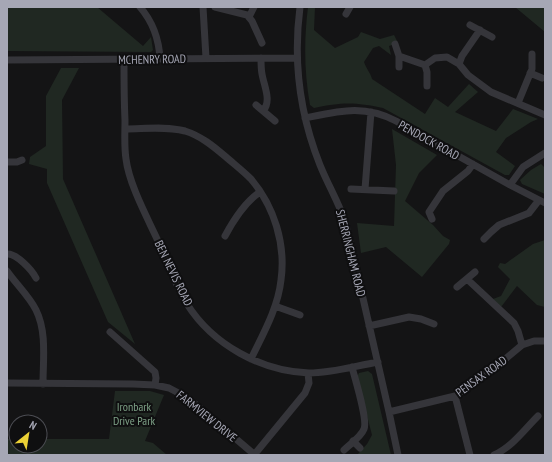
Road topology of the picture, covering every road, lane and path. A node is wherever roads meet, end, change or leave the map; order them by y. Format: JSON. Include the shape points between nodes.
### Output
{"nodes":[{"id":1,"x":140,"y":7,"type":"edge"},
{"id":2,"x":203,"y":7,"type":"edge"},
{"id":3,"x":215,"y":7,"type":"edge"},
{"id":4,"x":254,"y":7,"type":"edge"},
{"id":5,"x":300,"y":7,"type":"edge"},
{"id":6,"x":350,"y":7,"type":"edge"},
{"id":7,"x":346,"y":14,"type":"dead end"},
{"id":8,"x":249,"y":17,"type":"junction"},
{"id":9,"x":470,"y":24,"type":"dead end"},
{"id":10,"x":480,"y":30,"type":"junction"},
{"id":11,"x":492,"y":37,"type":"dead end"},
{"id":12,"x":262,"y":43,"type":"dead end"},
{"id":13,"x":395,"y":44,"type":"dead end"},
{"id":14,"x":532,"y":54,"type":"dead end"},
{"id":15,"x":399,"y":56,"type":"junction"},
{"id":16,"x":206,"y":58,"type":"junction"},
{"id":17,"x":261,"y":58,"type":"junction"},
{"id":18,"x":297,"y":58,"type":"junction"},
{"id":19,"x":124,"y":59,"type":"junction"},
{"id":20,"x":160,"y":59,"type":"junction"},
{"id":21,"x":7,"y":60,"type":"edge"},
{"id":22,"x":459,"y":64,"type":"junction"},
{"id":23,"x":425,"y":65,"type":"junction"},
{"id":24,"x":399,"y":67,"type":"dead end"},
{"id":25,"x":530,"y":73,"type":"junction"},
{"id":26,"x":542,"y":78,"type":"dead end"},
{"id":27,"x":427,"y":86,"type":"dead end"},
{"id":28,"x":518,"y":103,"type":"junction"},
{"id":29,"x":256,"y":105,"type":"dead end"},
{"id":30,"x":263,"y":111,"type":"junction"},
{"id":31,"x":371,"y":112,"type":"junction"},
{"id":32,"x":545,"y":115,"type":"edge"},
{"id":33,"x":305,"y":118,"type":"junction"},
{"id":34,"x":275,"y":121,"type":"dead end"},
{"id":35,"x":125,"y":129,"type":"junction"},
{"id":36,"x":545,"y":153,"type":"edge"},
{"id":37,"x":22,"y":160,"type":"dead end"},
{"id":38,"x":7,"y":162,"type":"edge"},
{"id":39,"x":473,"y":164,"type":"junction"},
{"id":40,"x":510,"y":185,"type":"junction"},
{"id":41,"x":351,"y":189,"type":"dead end"},
{"id":42,"x":365,"y":190,"type":"junction"},
{"id":43,"x":394,"y":191,"type":"dead end"},
{"id":44,"x":260,"y":192,"type":"junction"},
{"id":45,"x":542,"y":202,"type":"edge"},
{"id":46,"x":427,"y":214,"type":"dead end"},
{"id":47,"x":225,"y":236,"type":"dead end"},
{"id":48,"x":484,"y":239,"type":"dead end"},
{"id":49,"x":7,"y":254,"type":"edge"},
{"id":50,"x":475,"y":272,"type":"dead end"},
{"id":51,"x":8,"y":276,"type":"edge"},
{"id":52,"x":36,"y":278,"type":"dead end"},
{"id":53,"x":466,"y":279,"type":"junction"},
{"id":54,"x":457,"y":287,"type":"dead end"},
{"id":55,"x":275,"y":306,"type":"junction"},
{"id":56,"x":300,"y":315,"type":"dead end"},
{"id":57,"x":434,"y":324,"type":"dead end"},
{"id":58,"x":369,"y":326,"type":"junction"},
{"id":59,"x":110,"y":332,"type":"dead end"},
{"id":60,"x":545,"y":341,"type":"edge"},
{"id":61,"x":522,"y":344,"type":"junction"},
{"id":62,"x":251,"y":359,"type":"junction"},
{"id":63,"x":378,"y":362,"type":"junction"},
{"id":64,"x":352,"y":367,"type":"junction"},
{"id":65,"x":308,"y":373,"type":"junction"},
{"id":66,"x":7,"y":384,"type":"edge"},
{"id":67,"x":43,"y":384,"type":"junction"},
{"id":68,"x":155,"y":385,"type":"junction"},
{"id":69,"x":455,"y":396,"type":"junction"},
{"id":70,"x":389,"y":412,"type":"junction"},
{"id":71,"x":538,"y":416,"type":"dead end"},
{"id":72,"x":353,"y":441,"type":"junction"},
{"id":73,"x":360,"y":448,"type":"dead end"},
{"id":74,"x":344,"y":450,"type":"dead end"},
{"id":75,"x":254,"y":455,"type":"edge"},
{"id":76,"x":398,"y":455,"type":"edge"},
{"id":77,"x":470,"y":455,"type":"edge"},
{"id":78,"x":494,"y":455,"type":"edge"}],
"edges":[{"from":1,"to":20,"type":"street","via":[[154,30],[159,44]]},
{"from":2,"to":16,"type":"street"},
{"from":3,"to":8,"type":"street"},
{"from":4,"to":8,"type":"street"},
{"from":5,"to":18,"type":"street","name":"SHERRINGHAM ROAD"},
{"from":6,"to":7,"type":"street"},
{"from":8,"to":12,"type":"street"},
{"from":9,"to":10,"type":"street"},
{"from":10,"to":11,"type":"street"},
{"from":10,"to":22,"type":"street"},
{"from":13,"to":15,"type":"street"},
{"from":14,"to":25,"type":"street"},
{"from":15,"to":23,"type":"street"},
{"from":15,"to":24,"type":"street"},
{"from":16,"to":17,"type":"street","name":"MCHENRY ROAD"},
{"from":16,"to":20,"type":"street","name":"MCHENRY ROAD"},
{"from":17,"to":18,"type":"street","name":"MCHENRY ROAD"},
{"from":17,"to":30,"type":"street","via":[[267,100]]},
{"from":18,"to":33,"type":"street","name":"SHERRINGHAM ROAD"},
{"from":19,"to":20,"type":"street","name":"MCHENRY ROAD"},
{"from":19,"to":21,"type":"street","name":"MCHENRY ROAD"},
{"from":19,"to":35,"type":"street","name":"BEN NEVIS ROAD"},
{"from":22,"to":23,"type":"street","via":[[447,57],[435,58]]},
{"from":22,"to":28,"type":"street","via":[[468,76],[486,89]]},
{"from":23,"to":27,"type":"street"},
{"from":25,"to":26,"type":"street"},
{"from":25,"to":28,"type":"street"},
{"from":28,"to":32,"type":"street"},
{"from":29,"to":30,"type":"street"},
{"from":30,"to":34,"type":"street"},
{"from":31,"to":33,"type":"street","name":"PENDOCK ROAD","via":[[343,110]]},
{"from":31,"to":39,"type":"street","name":"PENDOCK ROAD","via":[[392,119]]},
{"from":31,"to":42,"type":"street"},
{"from":33,"to":58,"type":"street","name":"SHERRINGHAM ROAD","via":[[320,166],[344,218]]},
{"from":35,"to":44,"type":"street","via":[[169,129],[185,131],[198,137],[212,145],[239,168]]},
{"from":35,"to":62,"type":"street","name":"BEN NEVIS ROAD","via":[[126,160],[130,176],[183,296],[196,316],[211,332]]},
{"from":36,"to":40,"type":"street","via":[[523,167]]},
{"from":37,"to":38,"type":"street"},
{"from":39,"to":40,"type":"street","name":"PENDOCK ROAD"},
{"from":39,"to":46,"type":"street","via":[[442,191]]},
{"from":40,"to":45,"type":"street","name":"PENDOCK ROAD"},
{"from":41,"to":42,"type":"street"},
{"from":42,"to":43,"type":"street"},
{"from":44,"to":47,"type":"street","via":[[253,196]]},
{"from":44,"to":55,"type":"street","via":[[273,216],[282,248],[281,282]]},
{"from":45,"to":48,"type":"street","via":[[529,213],[499,225]]},
{"from":49,"to":52,"type":"street","via":[[13,254],[30,268]]},
{"from":50,"to":53,"type":"street"},
{"from":51,"to":67,"type":"street","via":[[34,306],[40,319],[43,336]]},
{"from":53,"to":54,"type":"street"},
{"from":53,"to":61,"type":"street","via":[[514,323]]},
{"from":55,"to":56,"type":"street"},
{"from":55,"to":62,"type":"street"},
{"from":57,"to":58,"type":"street","via":[[409,317]]},
{"from":58,"to":63,"type":"street","name":"SHERRINGHAM ROAD"},
{"from":59,"to":68,"type":"street","via":[[153,370]]},
{"from":60,"to":61,"type":"street"},
{"from":61,"to":69,"type":"street","name":"PENSAX ROAD"},
{"from":62,"to":65,"type":"street","name":"BEN NEVIS ROAD","via":[[282,369]]},
{"from":63,"to":64,"type":"street","name":"BEN NEVIS ROAD"},
{"from":63,"to":70,"type":"street","name":"SHERRINGHAM ROAD"},
{"from":64,"to":65,"type":"street","name":"BEN NEVIS ROAD"},
{"from":64,"to":72,"type":"street","via":[[365,421],[364,430]]},
{"from":65,"to":75,"type":"street","name":"FARMVIEW DRIVE","via":[[309,383],[305,393]]},
{"from":66,"to":67,"type":"street","name":"FARMVIEW DRIVE"},
{"from":67,"to":68,"type":"street","name":"FARMVIEW DRIVE"},
{"from":68,"to":75,"type":"street","name":"FARMVIEW DRIVE","via":[[175,390],[185,396]]},
{"from":69,"to":70,"type":"street","name":"PENSAX ROAD"},
{"from":69,"to":77,"type":"street"},
{"from":70,"to":76,"type":"street","name":"SHERRINGHAM ROAD"},
{"from":71,"to":78,"type":"street","via":[[514,441]]},
{"from":72,"to":73,"type":"street"},
{"from":72,"to":74,"type":"street"}]}
